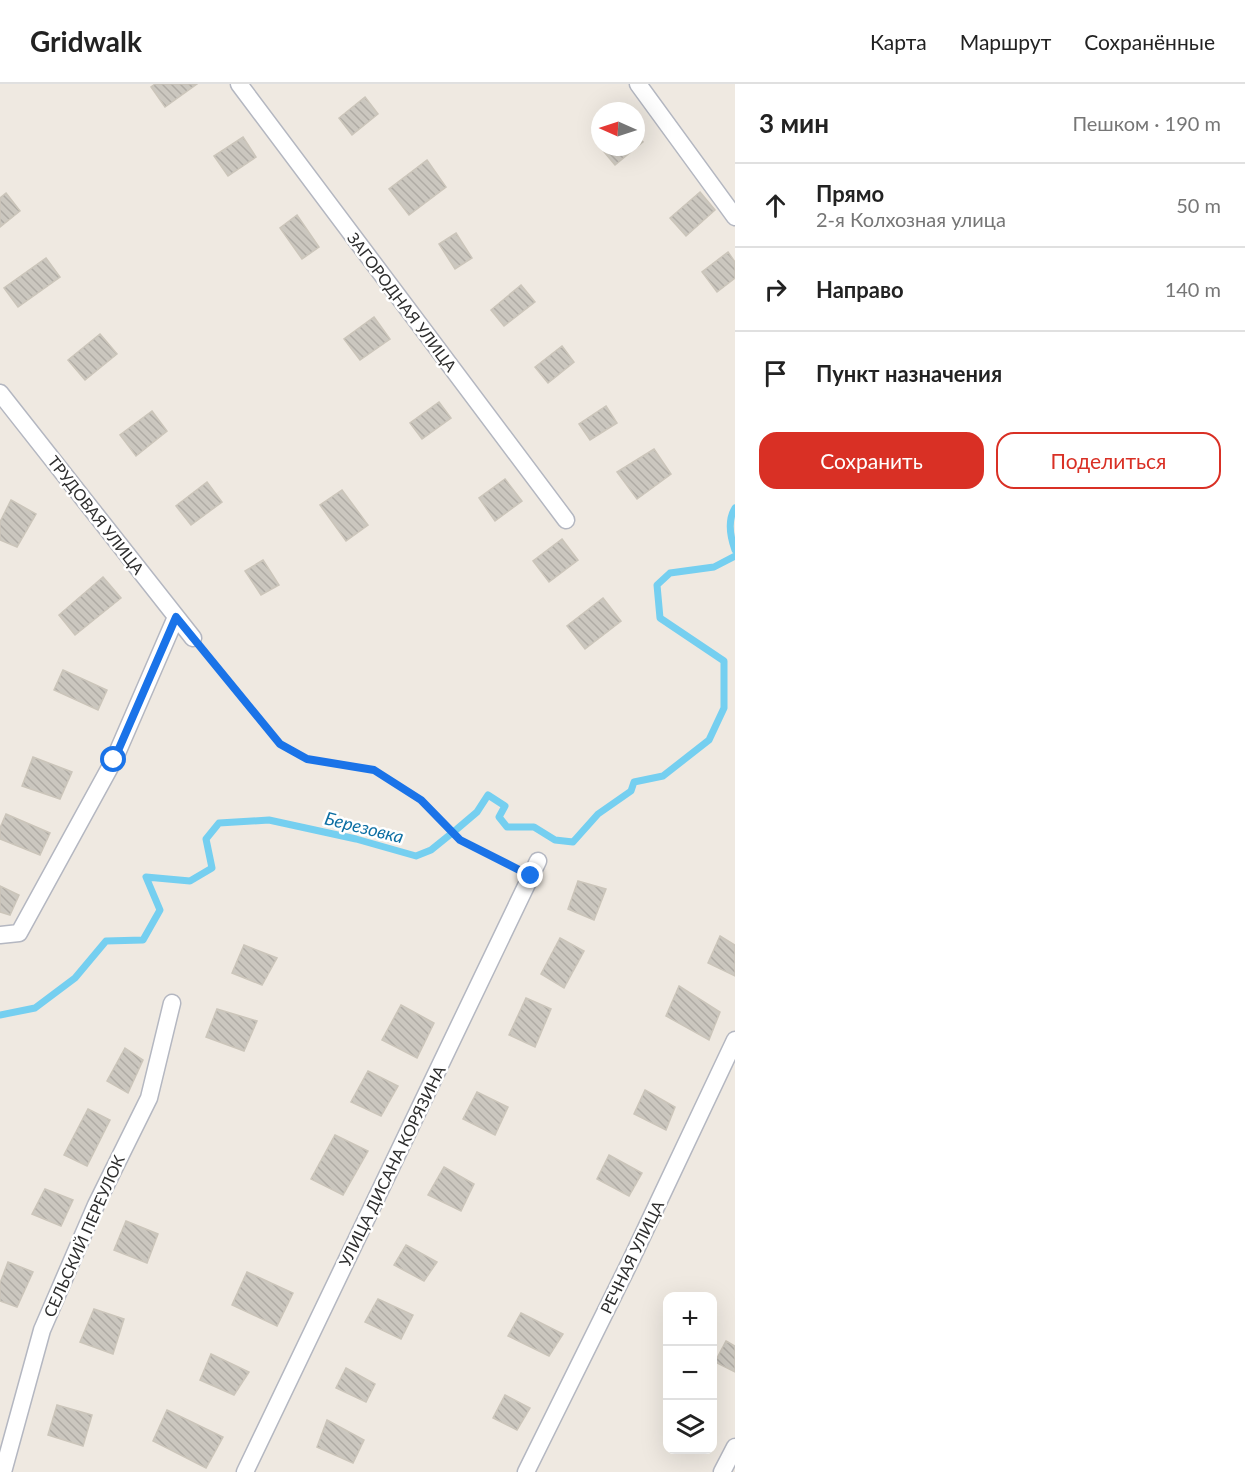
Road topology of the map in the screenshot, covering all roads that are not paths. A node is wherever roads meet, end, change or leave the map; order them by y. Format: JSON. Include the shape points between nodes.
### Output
{"nodes":[{"id":1,"x":239,"y":84,"type":"edge"},
{"id":2,"x":638,"y":84,"type":"edge"},
{"id":3,"x":735,"y":217,"type":"edge"},
{"id":4,"x":0,"y":393,"type":"edge"},
{"id":5,"x":566,"y":520,"type":"dead end"},
{"id":6,"x":176,"y":617,"type":"junction"},
{"id":7,"x":193,"y":638,"type":"road end"},
{"id":8,"x":535,"y":868,"type":"road end"},
{"id":9,"x":0,"y":935,"type":"edge"},
{"id":10,"x":172,"y":1003,"type":"dead end"},
{"id":11,"x":735,"y":1040,"type":"edge"},
{"id":12,"x":735,"y":1446,"type":"edge"},
{"id":13,"x":3,"y":1472,"type":"edge"},
{"id":14,"x":245,"y":1472,"type":"edge"},
{"id":15,"x":526,"y":1472,"type":"edge"},
{"id":16,"x":722,"y":1472,"type":"edge"}],
"edges":[{"from":1,"to":5,"type":"street","name":"ЗАГОРОДНАЯ УЛИЦА"},
{"from":2,"to":3,"type":"street"},
{"from":4,"to":6,"type":"street","name":"ТРУДОВАЯ УЛИЦА"},
{"from":6,"to":7,"type":"street","name":"ТРУДОВАЯ УЛИЦА"},
{"from":6,"to":9,"type":"street","via":[[114,760],[19,933]]},
{"from":8,"to":14,"type":"street","name":"УЛИЦА ДИСАНА КОРЯЗИНА"},
{"from":10,"to":13,"type":"street","name":"СЕЛЬСКИЙ ПЕРЕУЛОК","via":[[149,1098],[96,1205],[42,1330]]},
{"from":11,"to":15,"type":"street","name":"РЕЧНАЯ УЛИЦА"},
{"from":12,"to":16,"type":"street"}]}
